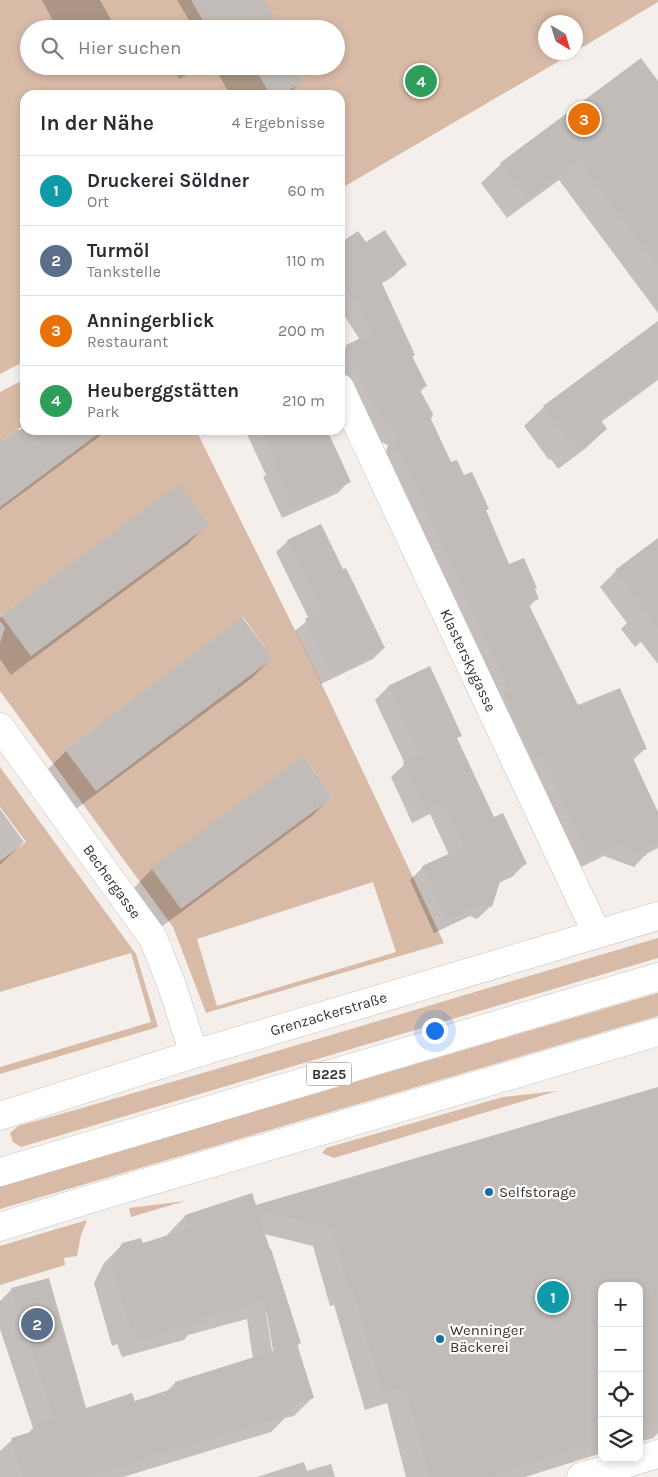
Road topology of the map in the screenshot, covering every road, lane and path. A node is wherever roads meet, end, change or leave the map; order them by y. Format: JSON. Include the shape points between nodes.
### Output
{"nodes":[{"id":1,"x":345,"y":399,"type":"edge"},
{"id":2,"x":0,"y":727,"type":"edge"},
{"id":3,"x":658,"y":916,"type":"edge"},
{"id":4,"x":597,"y":934,"type":"junction"},
{"id":5,"x":658,"y":977,"type":"edge"},
{"id":6,"x":658,"y":1032,"type":"edge"},
{"id":7,"x":194,"y":1054,"type":"junction"},
{"id":8,"x":0,"y":1116,"type":"edge"},
{"id":9,"x":0,"y":1172,"type":"edge"},
{"id":10,"x":0,"y":1227,"type":"edge"},
{"id":11,"x":658,"y":1454,"type":"edge"},
{"id":12,"x":581,"y":1477,"type":"edge"}],
"edges":[{"from":1,"to":4,"type":"street","name":"Klasterskygasse"},
{"from":2,"to":7,"type":"street","name":"Bechergasse","via":[[153,938]]},
{"from":3,"to":4,"type":"street","name":"Grenzackerstraße"},
{"from":4,"to":7,"type":"street","name":"Grenzackerstraße"},
{"from":5,"to":9,"type":"street","number":"B225"},
{"from":6,"to":10,"type":"street"},
{"from":7,"to":8,"type":"street","name":"Grenzackerstraße"},
{"from":11,"to":12,"type":"street"}]}
